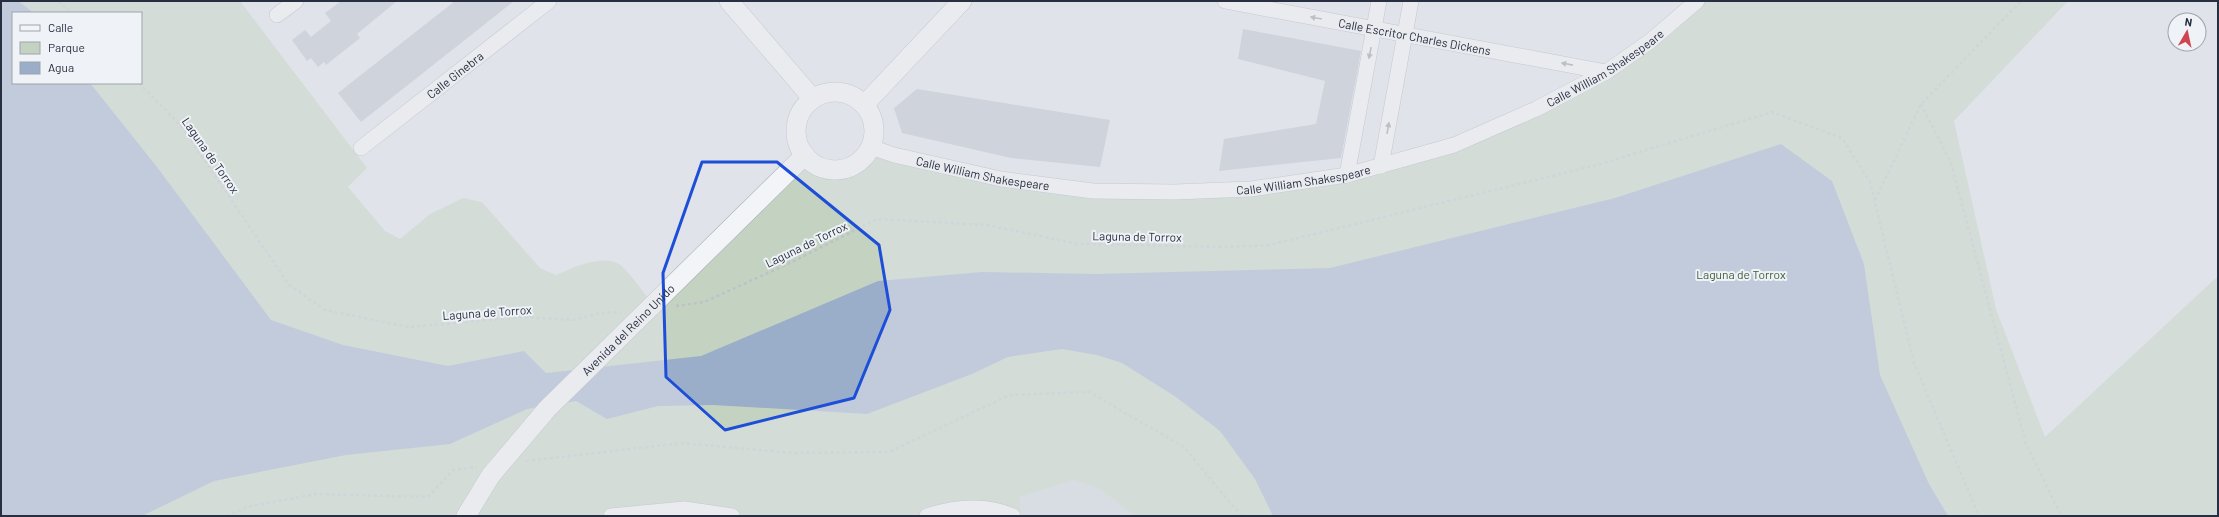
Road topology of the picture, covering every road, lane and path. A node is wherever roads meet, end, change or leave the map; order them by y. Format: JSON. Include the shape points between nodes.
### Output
{"nodes":[{"id":1,"x":59,"y":1,"type":"edge"},
{"id":2,"x":296,"y":1,"type":"edge"},
{"id":3,"x":549,"y":1,"type":"edge"},
{"id":4,"x":730,"y":1,"type":"edge"},
{"id":5,"x":962,"y":1,"type":"edge"},
{"id":6,"x":1225,"y":1,"type":"edge"},
{"id":7,"x":1379,"y":1,"type":"edge"},
{"id":8,"x":1411,"y":1,"type":"edge"},
{"id":9,"x":1697,"y":1,"type":"edge"},
{"id":10,"x":2021,"y":1,"type":"edge"},
{"id":11,"x":70,"y":12,"type":"edge"},
{"id":12,"x":278,"y":15,"type":"dead end"},
{"id":13,"x":1374,"y":29,"type":"junction"},
{"id":14,"x":1405,"y":34,"type":"junction"},
{"id":15,"x":1606,"y":72,"type":"junction"},
{"id":16,"x":140,"y":84,"type":"edge"},
{"id":17,"x":813,"y":99,"type":"junction"},
{"id":18,"x":1921,"y":104,"type":"junction"},
{"id":19,"x":864,"y":105,"type":"junction"},
{"id":20,"x":871,"y":147,"type":"junction"},
{"id":21,"x":361,"y":148,"type":"dead end"},
{"id":22,"x":805,"y":155,"type":"junction"},
{"id":23,"x":1381,"y":166,"type":"junction"},
{"id":24,"x":1347,"y":175,"type":"junction"},
{"id":25,"x":1875,"y":200,"type":"junction"},
{"id":26,"x":648,"y":310,"type":"junction"},
{"id":27,"x":500,"y":464,"type":"junction"},
{"id":28,"x":227,"y":516,"type":"edge"},
{"id":29,"x":466,"y":516,"type":"edge"},
{"id":30,"x":611,"y":516,"type":"edge"},
{"id":31,"x":732,"y":516,"type":"edge"},
{"id":32,"x":927,"y":516,"type":"edge"},
{"id":33,"x":1013,"y":516,"type":"edge"},
{"id":34,"x":1241,"y":516,"type":"edge"},
{"id":35,"x":1980,"y":516,"type":"edge"},
{"id":36,"x":2061,"y":516,"type":"edge"}],
"edges":[{"from":1,"to":11,"type":"path"},
{"from":2,"to":12,"type":"street"},
{"from":3,"to":21,"type":"street","name":"Calle Ginebra"},
{"from":4,"to":17,"type":"street"},
{"from":5,"to":19,"type":"street"},
{"from":13,"to":6,"type":"street","name":"Calle Escritor Charles Dickens","one_way":true},
{"from":7,"to":13,"type":"street"},
{"from":8,"to":14,"type":"street"},
{"from":9,"to":15,"type":"street","name":"Calle William Shakespeare","via":[[1649,42]]},
{"from":10,"to":18,"type":"path"},
{"from":13,"to":14,"type":"street","name":"Calle Escritor Charles Dickens"},
{"from":13,"to":24,"type":"street","one_way":true},
{"from":15,"to":14,"type":"street","name":"Calle Escritor Charles Dickens","one_way":true},
{"from":23,"to":14,"type":"street","one_way":true},
{"from":15,"to":23,"type":"street","name":"Calle William Shakespeare","via":[[1536,109],[1454,145]]},
{"from":16,"to":26,"type":"path","name":"Laguna de Torrox","via":[[182,127],[289,286],[325,310],[408,327],[524,317],[573,320],[601,313]]},
{"from":17,"to":19,"type":"street","via":[[834,92],[856,98]]},
{"from":17,"to":22,"type":"street","via":[[804,108],[797,126],[798,144]]},
{"from":18,"to":25,"type":"path"},
{"from":18,"to":36,"type":"path","via":[[1951,163],[2026,444]]},
{"from":19,"to":20,"type":"street","via":[[874,126]]},
{"from":20,"to":22,"type":"street","via":[[858,162],[840,169],[827,169],[814,164]]},
{"from":20,"to":24,"type":"street","name":"Calle William Shakespeare","via":[[894,155],[1001,179],[1094,191],[1174,192],[1251,189]]},
{"from":22,"to":26,"type":"street","name":"Avenida del Reino Unido"},
{"from":23,"to":24,"type":"street","name":"Calle William Shakespeare"},
{"from":25,"to":26,"type":"path","name":"Laguna de Torrox","via":[[1870,182],[1842,138],[1772,112],[1596,166],[1269,245],[1078,244],[988,225],[877,219],[792,262],[704,302]]},
{"from":25,"to":35,"type":"path","name":"Laguna de Torrox","via":[[1914,363]]},
{"from":26,"to":27,"type":"street","name":"Avenida del Reino Unido","via":[[547,409]]},
{"from":27,"to":28,"type":"path","via":[[453,470],[428,497],[316,494],[247,507]]},
{"from":27,"to":29,"type":"street","name":"Avenida del Reino Unido"},
{"from":27,"to":34,"type":"path","via":[[682,443],[793,453],[889,452],[1010,395],[1089,392],[1184,446]]},
{"from":30,"to":31,"type":"street","via":[[684,509]]},
{"from":32,"to":33,"type":"street","via":[[952,508],[975,508]]}]}
